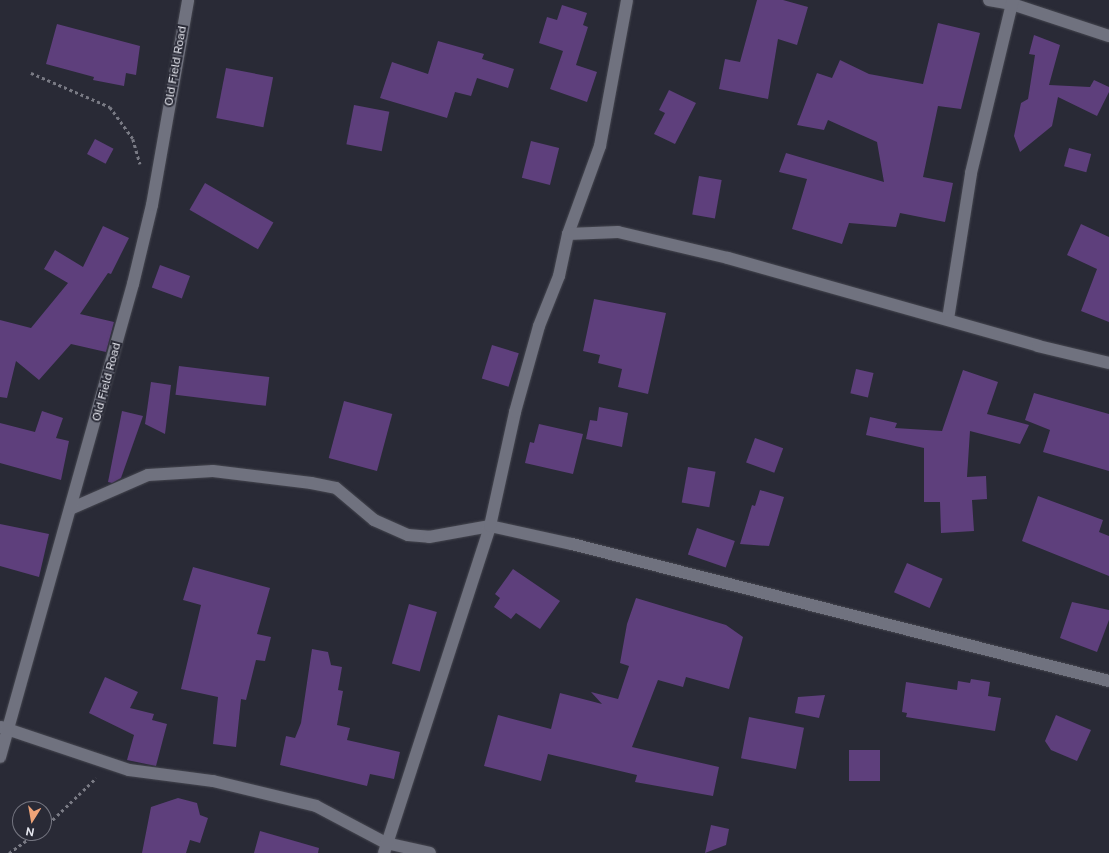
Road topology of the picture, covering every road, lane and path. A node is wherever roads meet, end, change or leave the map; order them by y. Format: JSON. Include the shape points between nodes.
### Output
{"nodes":[{"id":1,"x":188,"y":0,"type":"edge"},
{"id":2,"x":627,"y":0,"type":"edge"},
{"id":3,"x":989,"y":0,"type":"edge"},
{"id":4,"x":1012,"y":2,"type":"edge"},
{"id":5,"x":1109,"y":36,"type":"edge"},
{"id":6,"x":32,"y":73,"type":"dead end"},
{"id":7,"x":141,"y":168,"type":"dead end"},
{"id":8,"x":568,"y":234,"type":"junction"},
{"id":9,"x":948,"y":319,"type":"junction"},
{"id":10,"x":1109,"y":362,"type":"edge"},
{"id":11,"x":70,"y":508,"type":"junction"},
{"id":12,"x":490,"y":526,"type":"junction"},
{"id":13,"x":1109,"y":681,"type":"edge"},
{"id":14,"x":4,"y":727,"type":"edge"},
{"id":15,"x":0,"y":758,"type":"edge"},
{"id":16,"x":98,"y":773,"type":"dead end"},
{"id":17,"x":52,"y":820,"type":"edge"},
{"id":18,"x":26,"y":841,"type":"edge"},
{"id":19,"x":385,"y":848,"type":"edge"},
{"id":20,"x":9,"y":853,"type":"edge"},
{"id":21,"x":430,"y":853,"type":"edge"}],
"edges":[{"from":1,"to":11,"type":"street","name":"Old Field Road","via":[[152,205],[92,436]]},
{"from":2,"to":8,"type":"street","via":[[600,146]]},
{"from":3,"to":4,"type":"street"},
{"from":4,"to":5,"type":"street"},
{"from":4,"to":9,"type":"street","via":[[971,173]]},
{"from":6,"to":7,"type":"path","via":[[110,107],[133,139]]},
{"from":8,"to":9,"type":"street","via":[[618,232],[728,258]]},
{"from":8,"to":12,"type":"street","via":[[559,276],[539,326],[515,412]]},
{"from":9,"to":10,"type":"street"},
{"from":11,"to":12,"type":"street","via":[[148,475],[213,471],[255,474],[336,488],[374,520],[408,535],[429,537]]},
{"from":11,"to":14,"type":"street","name":"Old Field Road"},
{"from":12,"to":13,"type":"street","via":[[579,546]]},
{"from":12,"to":19,"type":"street"},
{"from":14,"to":15,"type":"street","name":"Old Field Road"},
{"from":14,"to":19,"type":"street","via":[[129,770],[213,781],[316,806]]},
{"from":16,"to":17,"type":"path","via":[[97,777]]},
{"from":18,"to":20,"type":"path"},
{"from":19,"to":21,"type":"street"}]}
